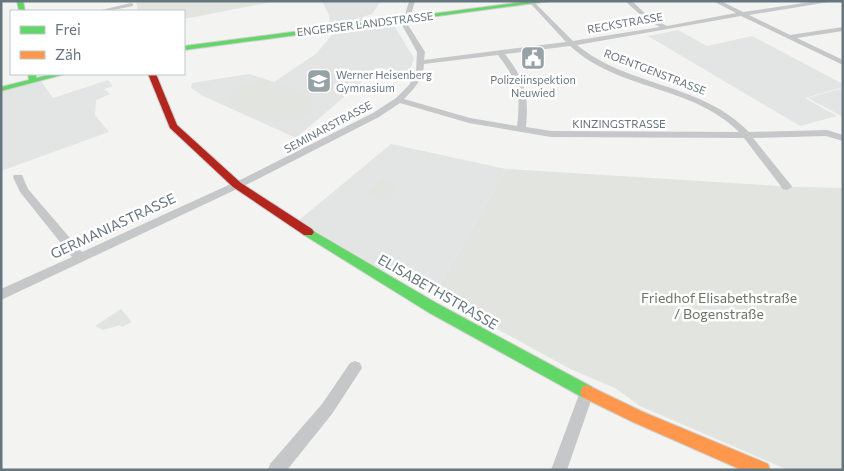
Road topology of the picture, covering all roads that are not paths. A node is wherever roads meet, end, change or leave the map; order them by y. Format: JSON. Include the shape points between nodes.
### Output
{"nodes":[{"id":1,"x":412,"y":1,"type":"edge"},
{"id":2,"x":628,"y":1,"type":"edge"},
{"id":3,"x":716,"y":1,"type":"edge"},
{"id":4,"x":785,"y":1,"type":"edge"},
{"id":5,"x":832,"y":1,"type":"edge"},
{"id":6,"x":539,"y":2,"type":"edge"},
{"id":7,"x":131,"y":6,"type":"edge"},
{"id":8,"x":795,"y":6,"type":"junction"},
{"id":9,"x":106,"y":10,"type":"edge"},
{"id":10,"x":740,"y":14,"type":"junction"},
{"id":11,"x":405,"y":19,"type":"junction"},
{"id":12,"x":667,"y":28,"type":"junction"},
{"id":13,"x":842,"y":30,"type":"edge"},
{"id":14,"x":789,"y":37,"type":"junction"},
{"id":15,"x":573,"y":43,"type":"junction"},
{"id":16,"x":185,"y":48,"type":"edge"},
{"id":17,"x":500,"y":53,"type":"junction"},
{"id":18,"x":422,"y":62,"type":"junction"},
{"id":19,"x":843,"y":62,"type":"edge"},
{"id":20,"x":16,"y":75,"type":"edge"},
{"id":21,"x":48,"y":75,"type":"edge"},
{"id":22,"x":152,"y":75,"type":"edge"},
{"id":23,"x":35,"y":76,"type":"edge"},
{"id":24,"x":1,"y":83,"type":"edge"},
{"id":25,"x":1,"y":89,"type":"edge"},
{"id":26,"x":399,"y":100,"type":"junction"},
{"id":27,"x":521,"y":129,"type":"junction"},
{"id":28,"x":746,"y":135,"type":"junction"},
{"id":29,"x":843,"y":138,"type":"edge"},
{"id":30,"x":18,"y":177,"type":"dead end"},
{"id":31,"x":237,"y":185,"type":"junction"},
{"id":32,"x":787,"y":187,"type":"dead end"},
{"id":33,"x":80,"y":258,"type":"junction"},
{"id":34,"x":1,"y":295,"type":"edge"},
{"id":35,"x":355,"y":368,"type":"dead end"},
{"id":36,"x":587,"y":392,"type":"junction"},
{"id":37,"x":276,"y":470,"type":"edge"},
{"id":38,"x":559,"y":470,"type":"edge"},
{"id":39,"x":762,"y":470,"type":"edge"}],
"edges":[{"from":1,"to":11,"type":"street"},
{"from":2,"to":12,"type":"street","via":[[648,18]]},
{"from":3,"to":10,"type":"street"},
{"from":4,"to":8,"type":"street"},
{"from":5,"to":8,"type":"street","name":"RECKSTRASSE"},
{"from":6,"to":11,"type":"main road","name":"ENGERSER LANDSTRASSE"},
{"from":6,"to":15,"type":"street","name":"ROENTGENSTRASSE"},
{"from":7,"to":9,"type":"street"},
{"from":8,"to":10,"type":"street","name":"RECKSTRASSE"},
{"from":10,"to":12,"type":"street","name":"RECKSTRASSE"},
{"from":10,"to":14,"type":"street"},
{"from":11,"to":16,"type":"main road","name":"ENGERSER LANDSTRASSE"},
{"from":11,"to":18,"type":"street","via":[[405,25],[420,48]]},
{"from":12,"to":15,"type":"street","name":"RECKSTRASSE"},
{"from":13,"to":14,"type":"street"},
{"from":14,"to":19,"type":"street"},
{"from":15,"to":17,"type":"street","name":"RECKSTRASSE"},
{"from":15,"to":28,"type":"street","name":"ROENTGENSTRASSE","via":[[592,60],[612,70],[676,90],[705,103]]},
{"from":17,"to":18,"type":"street","name":"RECKSTRASSE"},
{"from":17,"to":27,"type":"street","via":[[523,89]]},
{"from":18,"to":26,"type":"street","name":"SEMINARSTRASSE","via":[[418,75]]},
{"from":20,"to":24,"type":"main road"},
{"from":21,"to":23,"type":"main road"},
{"from":22,"to":31,"type":"main road","name":"ELISABETHSTRASSE","via":[[173,126]]},
{"from":23,"to":24,"type":"main road"},
{"from":23,"to":25,"type":"main road"},
{"from":26,"to":27,"type":"street","name":"KINZINGSTRASSE","via":[[450,116]]},
{"from":26,"to":31,"type":"street","name":"SEMINARSTRASSE","via":[[357,126]]},
{"from":27,"to":28,"type":"street","name":"KINZINGSTRASSE","via":[[580,135]]},
{"from":28,"to":29,"type":"street","name":"KINZINGSTRASSE","via":[[827,133]]},
{"from":28,"to":32,"type":"street","name":"ROENTGENSTRASSE"},
{"from":30,"to":33,"type":"street","via":[[24,190]]},
{"from":31,"to":33,"type":"street","name":"GERMANIASTRASSE"},
{"from":31,"to":36,"type":"main road","name":"ELISABETHSTRASSE","via":[[410,295]]},
{"from":33,"to":34,"type":"street","name":"GERMANIASTRASSE"},
{"from":35,"to":37,"type":"street","via":[[327,409]]},
{"from":36,"to":38,"type":"street"},
{"from":36,"to":39,"type":"main road","name":"ELISABETHSTRASSE"}]}
